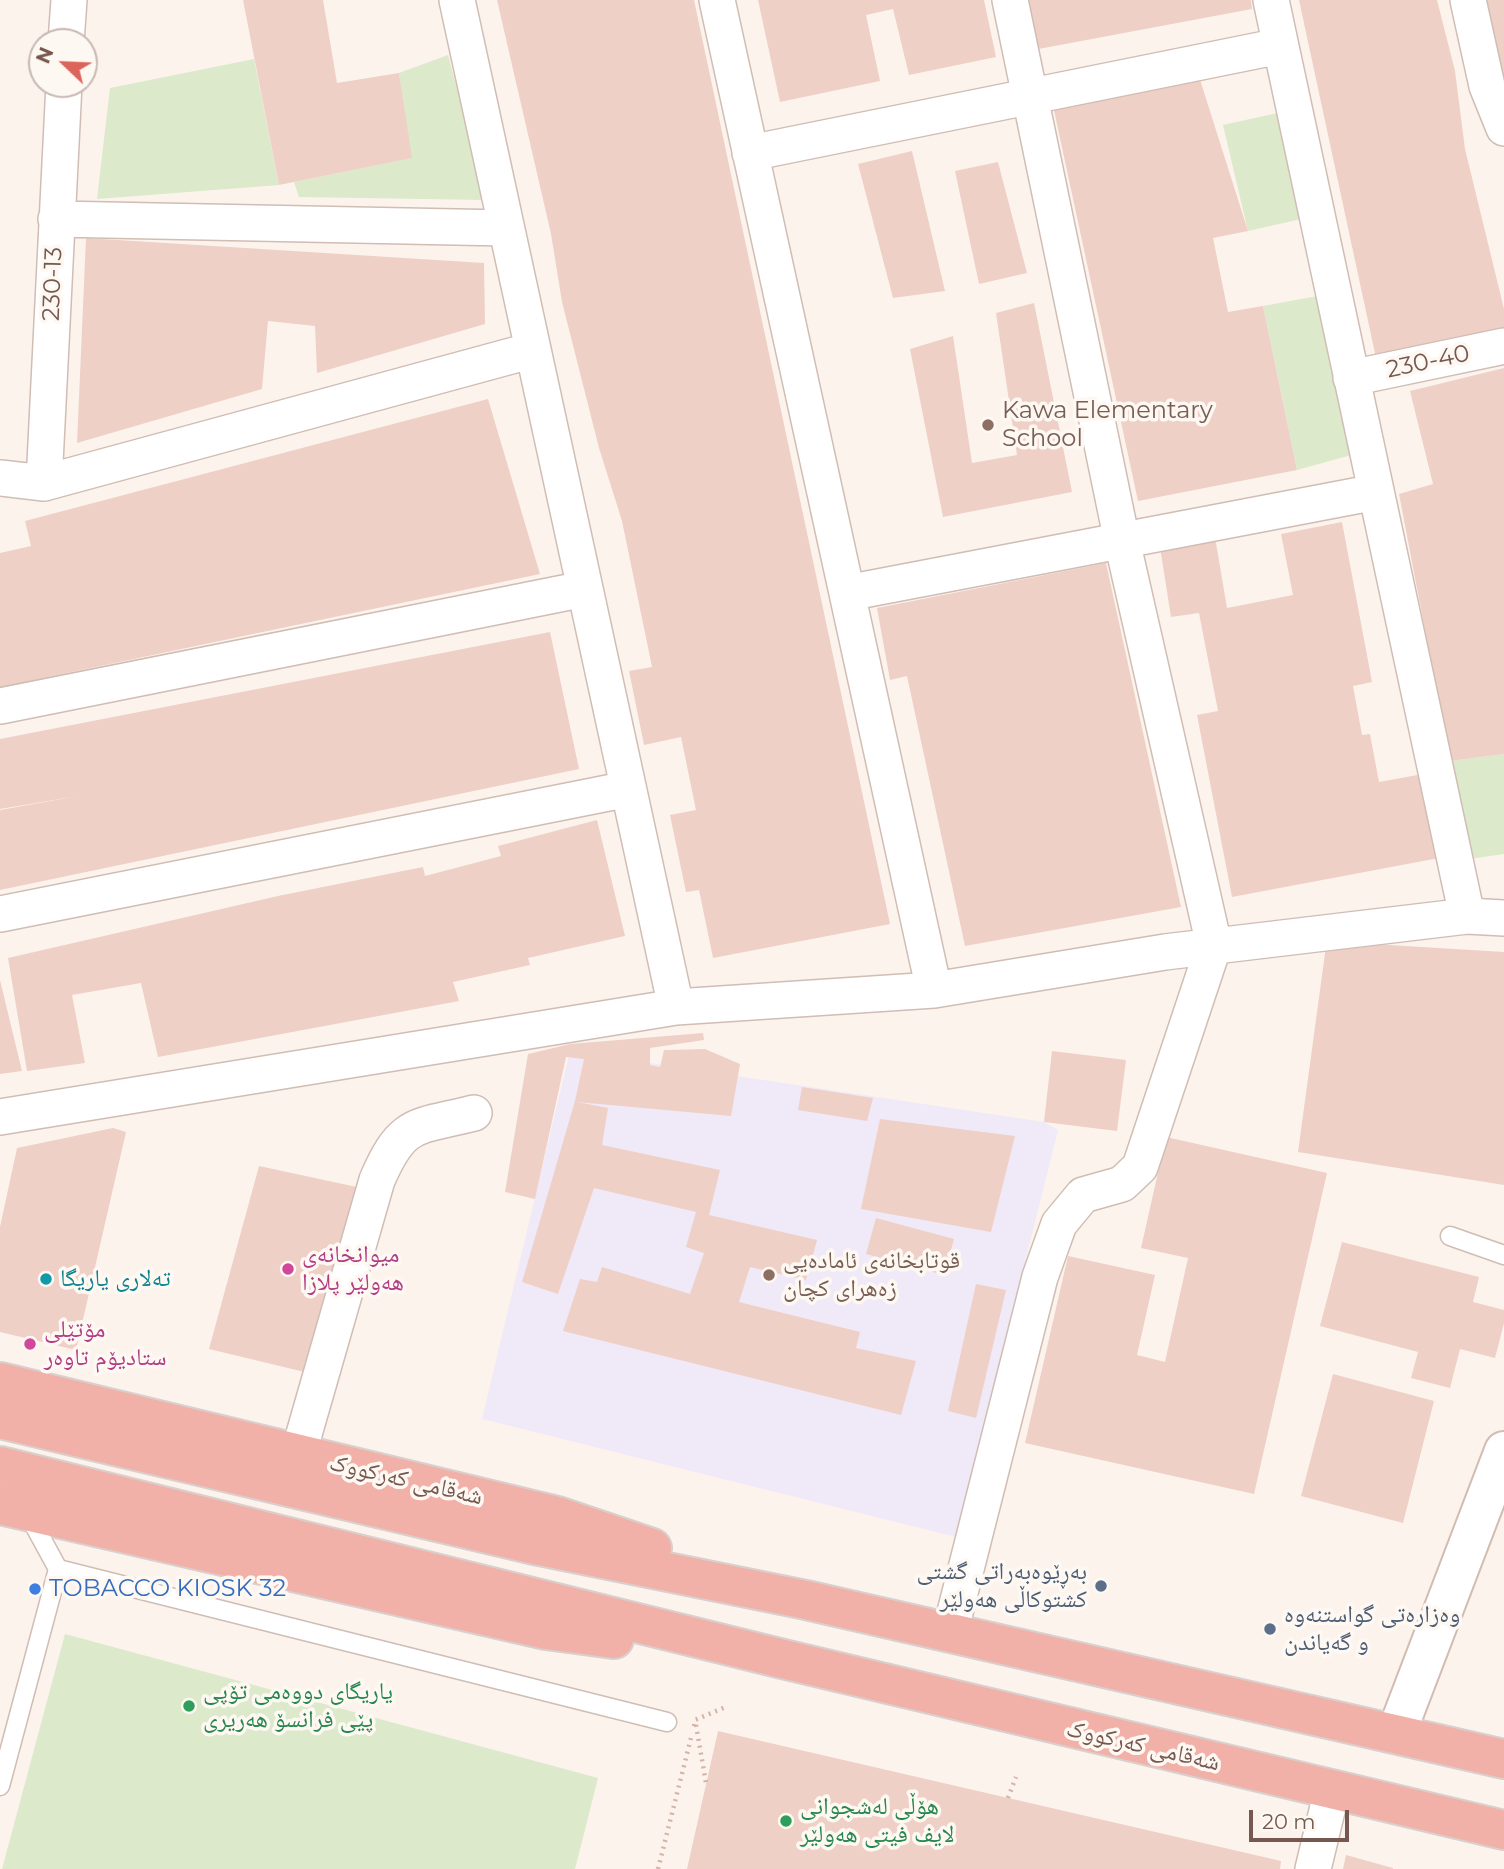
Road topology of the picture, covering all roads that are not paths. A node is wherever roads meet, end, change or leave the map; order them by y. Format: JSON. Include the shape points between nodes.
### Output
{"nodes":[{"id":1,"x":69,"y":0,"type":"edge"},
{"id":2,"x":457,"y":0,"type":"edge"},
{"id":3,"x":716,"y":0,"type":"edge"},
{"id":4,"x":1010,"y":0,"type":"edge"},
{"id":5,"x":1270,"y":0,"type":"edge"},
{"id":6,"x":1468,"y":0,"type":"edge"},
{"id":7,"x":67,"y":28,"type":"edge"},
{"id":8,"x":1280,"y":46,"type":"junction"},
{"id":9,"x":1030,"y":96,"type":"junction"},
{"id":10,"x":63,"y":98,"type":"edge"},
{"id":11,"x":1504,"y":128,"type":"edge"},
{"id":12,"x":750,"y":153,"type":"junction"},
{"id":13,"x":56,"y":219,"type":"junction"},
{"id":14,"x":506,"y":228,"type":"junction"},
{"id":15,"x":1504,"y":346,"type":"edge"},
{"id":16,"x":533,"y":350,"type":"junction"},
{"id":17,"x":1351,"y":378,"type":"junction"},
{"id":18,"x":0,"y":478,"type":"edge"},
{"id":19,"x":44,"y":483,"type":"junction"},
{"id":20,"x":1376,"y":492,"type":"junction"},
{"id":21,"x":0,"y":499,"type":"edge"},
{"id":22,"x":1122,"y":541,"type":"junction"},
{"id":23,"x":584,"y":589,"type":"junction"},
{"id":24,"x":847,"y":593,"type":"junction"},
{"id":25,"x":0,"y":706,"type":"edge"},
{"id":26,"x":628,"y":789,"type":"junction"},
{"id":27,"x":0,"y":914,"type":"edge"},
{"id":28,"x":1467,"y":916,"type":"junction"},
{"id":29,"x":1504,"y":918,"type":"edge"},
{"id":30,"x":1214,"y":945,"type":"junction"},
{"id":31,"x":934,"y":990,"type":"junction"},
{"id":32,"x":676,"y":1007,"type":"junction"},
{"id":33,"x":474,"y":1113,"type":"dead end"},
{"id":34,"x":0,"y":1117,"type":"edge"},
{"id":35,"x":1450,"y":1236,"type":"dead end"},
{"id":36,"x":1504,"y":1255,"type":"edge"},
{"id":37,"x":0,"y":1382,"type":"edge"},
{"id":38,"x":0,"y":1419,"type":"edge"},
{"id":39,"x":298,"y":1455,"type":"junction"},
{"id":40,"x":1503,"y":1456,"type":"edge"},
{"id":41,"x":0,"y":1466,"type":"edge"},
{"id":42,"x":13,"y":1508,"type":"edge"},
{"id":43,"x":58,"y":1569,"type":"junction"},
{"id":44,"x":806,"y":1600,"type":"junction"},
{"id":45,"x":950,"y":1632,"type":"junction"},
{"id":46,"x":783,"y":1659,"type":"junction"},
{"id":47,"x":667,"y":1722,"type":"dead end"},
{"id":48,"x":1396,"y":1734,"type":"junction"},
{"id":49,"x":1504,"y":1759,"type":"edge"},
{"id":50,"x":0,"y":1786,"type":"edge"},
{"id":51,"x":1332,"y":1790,"type":"junction"},
{"id":52,"x":1504,"y":1830,"type":"edge"},
{"id":53,"x":1313,"y":1869,"type":"edge"}],
"edges":[{"from":1,"to":7,"type":"street"},
{"from":2,"to":14,"type":"street"},
{"from":3,"to":12,"type":"street"},
{"from":4,"to":9,"type":"street"},
{"from":5,"to":8,"type":"street"},
{"from":6,"to":11,"type":"street","via":[[1487,86]]},
{"from":8,"to":9,"type":"street"},
{"from":8,"to":17,"type":"street"},
{"from":9,"to":12,"type":"street"},
{"from":9,"to":22,"type":"street"},
{"from":10,"to":13,"type":"street","name":"230-13"},
{"from":12,"to":24,"type":"street"},
{"from":13,"to":14,"type":"street"},
{"from":13,"to":19,"type":"street","name":"230-13"},
{"from":14,"to":16,"type":"street"},
{"from":15,"to":17,"type":"street","name":"230-40"},
{"from":16,"to":19,"type":"street"},
{"from":16,"to":23,"type":"street"},
{"from":17,"to":20,"type":"street"},
{"from":18,"to":19,"type":"street"},
{"from":19,"to":21,"type":"street"},
{"from":20,"to":22,"type":"street"},
{"from":20,"to":28,"type":"street"},
{"from":22,"to":24,"type":"street"},
{"from":22,"to":30,"type":"street"},
{"from":23,"to":25,"type":"street"},
{"from":23,"to":26,"type":"street"},
{"from":24,"to":31,"type":"street"},
{"from":26,"to":27,"type":"street"},
{"from":26,"to":32,"type":"street"},
{"from":28,"to":29,"type":"street"},
{"from":28,"to":30,"type":"street"},
{"from":30,"to":31,"type":"street"},
{"from":30,"to":45,"type":"street","via":[[1140,1167],[1122,1184],[1083,1195],[1059,1224],[1040,1277]]},
{"from":31,"to":32,"type":"street"},
{"from":32,"to":34,"type":"street"},
{"from":33,"to":39,"type":"street","via":[[410,1129],[392,1146],[377,1180]]},
{"from":35,"to":36,"type":"lane"},
{"from":37,"to":39,"type":"highway","name":"شەقامی کەرکووک"},
{"from":38,"to":44,"type":"highway","name":"شەقامی کەرکووک","via":[[539,1546]]},
{"from":39,"to":44,"type":"highway","name":"شەقامی کەرکووک","via":[[557,1516]]},
{"from":40,"to":48,"type":"street"},
{"from":41,"to":46,"type":"highway","name":"شەقامی کەرکووک"},
{"from":42,"to":43,"type":"lane"},
{"from":42,"to":46,"type":"highway","name":"شەقامی کەرکووک","via":[[545,1630]]},
{"from":43,"to":47,"type":"lane"},
{"from":43,"to":50,"type":"lane"},
{"from":44,"to":45,"type":"highway","name":"شەقامی کەرکووک"},
{"from":45,"to":48,"type":"highway","name":"شەقامی کەرکووک"},
{"from":46,"to":51,"type":"highway","name":"شەقامی کەرکووک"},
{"from":48,"to":49,"type":"highway","name":"شەقامی کەرکووک"},
{"from":51,"to":52,"type":"highway","name":"شەقامی کەرکووک"},
{"from":51,"to":53,"type":"street"}]}
